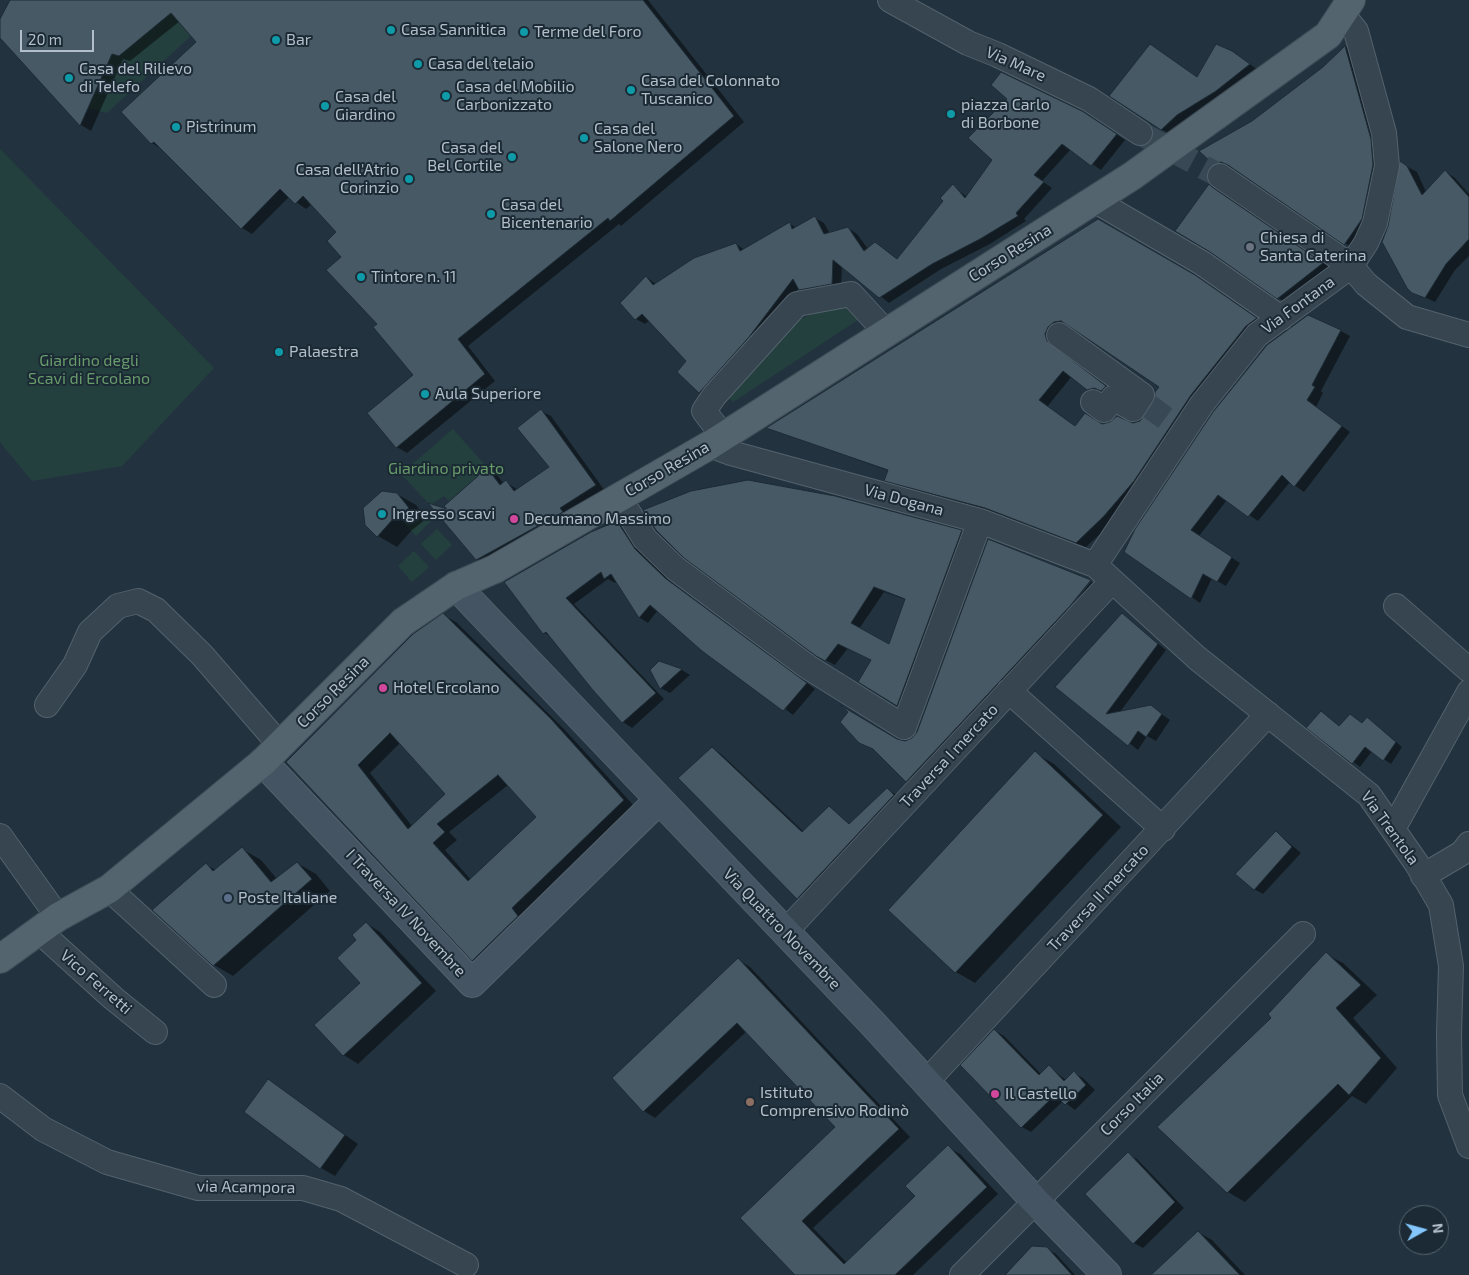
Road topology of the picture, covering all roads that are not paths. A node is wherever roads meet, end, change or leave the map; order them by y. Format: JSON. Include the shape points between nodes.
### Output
{"nodes":[{"id":1,"x":890,"y":0,"type":"edge"},
{"id":2,"x":1347,"y":8,"type":"edge"},
{"id":3,"x":1140,"y":132,"type":"tunnel mouth"},
{"id":4,"x":1220,"y":176,"type":"tunnel mouth"},
{"id":5,"x":1094,"y":200,"type":"junction"},
{"id":6,"x":1351,"y":266,"type":"junction"},
{"id":7,"x":1281,"y":318,"type":"junction"},
{"id":8,"x":886,"y":332,"type":"junction"},
{"id":9,"x":1469,"y":335,"type":"edge"},
{"id":10,"x":1059,"y":336,"type":"dead end"},
{"id":11,"x":1093,"y":402,"type":"dead end"},
{"id":12,"x":717,"y":440,"type":"junction"},
{"id":13,"x":618,"y":496,"type":"junction"},
{"id":14,"x":980,"y":521,"type":"junction"},
{"id":15,"x":1104,"y":573,"type":"junction"},
{"id":16,"x":456,"y":586,"type":"junction"},
{"id":17,"x":1396,"y":606,"type":"dead end"},
{"id":18,"x":1469,"y":670,"type":"edge"},
{"id":19,"x":1009,"y":691,"type":"junction"},
{"id":20,"x":1469,"y":692,"type":"edge"},
{"id":21,"x":48,"y":705,"type":"dead end"},
{"id":22,"x":1268,"y":714,"type":"junction"},
{"id":23,"x":272,"y":754,"type":"junction"},
{"id":24,"x":659,"y":800,"type":"junction"},
{"id":25,"x":1163,"y":829,"type":"junction"},
{"id":26,"x":1392,"y":829,"type":"junction"},
{"id":27,"x":0,"y":836,"type":"edge"},
{"id":28,"x":1469,"y":844,"type":"edge"},
{"id":29,"x":1424,"y":876,"type":"junction"},
{"id":30,"x":109,"y":889,"type":"junction"},
{"id":31,"x":48,"y":924,"type":"junction"},
{"id":32,"x":785,"y":932,"type":"junction"},
{"id":33,"x":1303,"y":934,"type":"dead end"},
{"id":34,"x":2,"y":954,"type":"edge"},
{"id":35,"x":214,"y":985,"type":"dead end"},
{"id":36,"x":155,"y":1032,"type":"dead end"},
{"id":37,"x":927,"y":1081,"type":"junction"},
{"id":38,"x":0,"y":1096,"type":"edge"},
{"id":39,"x":1469,"y":1146,"type":"edge"},
{"id":40,"x":1035,"y":1201,"type":"junction"},
{"id":41,"x":466,"y":1265,"type":"dead end"},
{"id":42,"x":962,"y":1275,"type":"edge"},
{"id":43,"x":1107,"y":1275,"type":"edge"}],
"edges":[{"from":1,"to":3,"type":"street","name":"Via Mare","via":[[968,43],[1089,99]]},
{"from":2,"to":5,"type":"main road","name":"Corso Resina","via":[[1328,35]]},
{"from":2,"to":6,"type":"street","name":"Via Fontana","via":[[1384,133],[1387,166],[1375,223]]},
{"from":4,"to":6,"type":"street"},
{"from":5,"to":7,"type":"street","via":[[1202,262]]},
{"from":5,"to":8,"type":"main road","name":"Corso Resina"},
{"from":6,"to":7,"type":"street","name":"Via Fontana"},
{"from":6,"to":9,"type":"street","via":[[1366,284],[1407,317]]},
{"from":7,"to":15,"type":"street","name":"Via Fontana","via":[[1257,335],[1202,404],[1178,428]]},
{"from":8,"to":12,"type":"main road","name":"Corso Resina"},
{"from":8,"to":12,"type":"street","via":[[851,294],[797,304],[704,411]]},
{"from":10,"to":11,"type":"street","via":[[1142,395],[1143,402],[1133,409],[1113,398],[1104,410]]},
{"from":12,"to":13,"type":"main road","name":"Corso Resina"},
{"from":12,"to":14,"type":"street","name":"Via Dogana","via":[[731,453]]},
{"from":13,"to":14,"type":"street","via":[[645,539],[675,568],[808,667],[904,727]]},
{"from":13,"to":16,"type":"main road","name":"Corso Resina","via":[[495,568]]},
{"from":14,"to":15,"type":"street","name":"Via Dogana"},
{"from":15,"to":19,"type":"street","name":"Traversa I mercato"},
{"from":15,"to":22,"type":"street","name":"Via Trentola","via":[[1197,658]]},
{"from":16,"to":23,"type":"main road","name":"Corso Resina","via":[[403,622]]},
{"from":16,"to":24,"type":"street","name":"Via Quattro Novembre"},
{"from":17,"to":18,"type":"street"},
{"from":19,"to":25,"type":"street"},
{"from":19,"to":32,"type":"street","name":"Traversa I mercato"},
{"from":20,"to":26,"type":"street"},
{"from":21,"to":23,"type":"street","via":[[76,665],[90,632],[118,606],[138,601],[156,610],[202,655]]},
{"from":22,"to":25,"type":"street","name":"Traversa II mercato"},
{"from":22,"to":26,"type":"street","name":"Via Trentola","via":[[1370,795]]},
{"from":23,"to":24,"type":"street","name":"I Traversa IV Novembre","via":[[472,983]]},
{"from":23,"to":30,"type":"main road","name":"Corso Resina"},
{"from":24,"to":32,"type":"street","name":"Via Quattro Novembre"},
{"from":25,"to":37,"type":"street","name":"Traversa II mercato"},
{"from":26,"to":29,"type":"street","name":"Via Trentola"},
{"from":27,"to":31,"type":"street","name":"Vico Ferretti"},
{"from":28,"to":29,"type":"street","via":[[1462,853]]},
{"from":29,"to":39,"type":"street","name":"Via Trentola","via":[[1441,905],[1451,966],[1450,1095]]},
{"from":30,"to":31,"type":"main road","name":"Corso Resina"},
{"from":30,"to":35,"type":"street"},
{"from":31,"to":34,"type":"main road","name":"Corso Resina"},
{"from":31,"to":36,"type":"street","name":"Vico Ferretti","via":[[113,998]]},
{"from":32,"to":37,"type":"street","name":"Via Quattro Novembre"},
{"from":33,"to":40,"type":"street","name":"Corso Italia"},
{"from":37,"to":40,"type":"street","name":"Via Quattro Novembre"},
{"from":38,"to":41,"type":"street","name":"via Acampora","via":[[43,1130],[107,1162],[198,1188],[303,1188],[341,1198]]},
{"from":40,"to":42,"type":"street","name":"Corso Italia"},
{"from":40,"to":43,"type":"street","name":"Via Quattro Novembre"}]}
